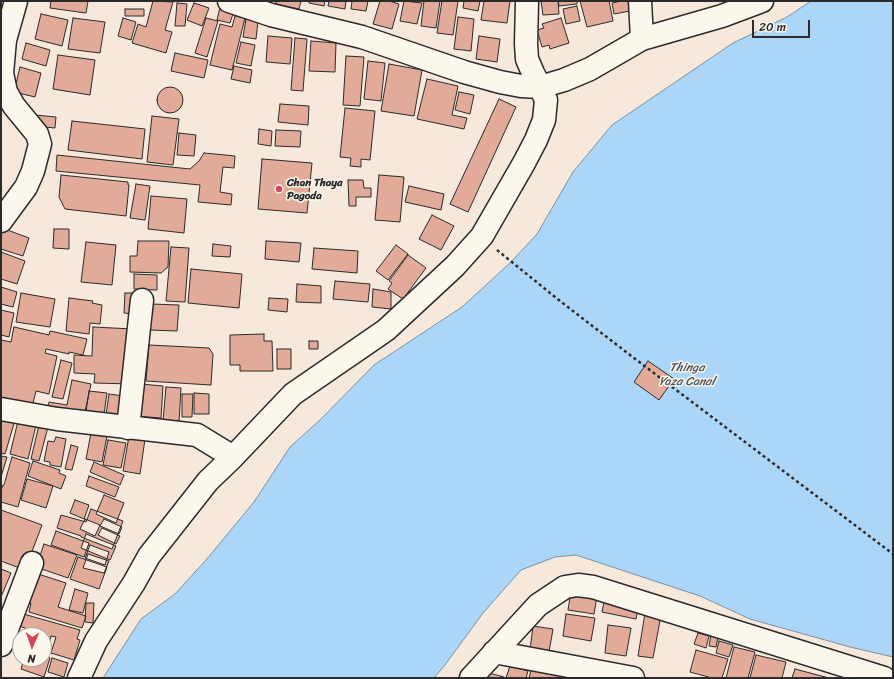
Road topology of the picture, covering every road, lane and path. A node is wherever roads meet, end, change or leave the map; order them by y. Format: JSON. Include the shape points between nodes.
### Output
{"nodes":[{"id":1,"x":16,"y":1,"type":"edge"},
{"id":2,"x":228,"y":1,"type":"edge"},
{"id":3,"x":527,"y":1,"type":"edge"},
{"id":4,"x":640,"y":1,"type":"edge"},
{"id":5,"x":762,"y":1,"type":"edge"},
{"id":6,"x":642,"y":39,"type":"junction"},
{"id":7,"x":540,"y":87,"type":"junction"},
{"id":8,"x":1,"y":221,"type":"edge"},
{"id":9,"x":500,"y":253,"type":"dead end"},
{"id":10,"x":142,"y":300,"type":"dead end"},
{"id":11,"x":1,"y":410,"type":"edge"},
{"id":12,"x":128,"y":428,"type":"junction"},
{"id":13,"x":233,"y":457,"type":"junction"},
{"id":14,"x":893,"y":554,"type":"edge"},
{"id":15,"x":32,"y":563,"type":"dead end"},
{"id":16,"x":1,"y":645,"type":"edge"},
{"id":17,"x":494,"y":652,"type":"junction"},
{"id":18,"x":79,"y":678,"type":"edge"},
{"id":19,"x":471,"y":678,"type":"edge"},
{"id":20,"x":633,"y":678,"type":"edge"},
{"id":21,"x":884,"y":678,"type":"edge"}],
"edges":[{"from":1,"to":8,"type":"street","via":[[5,40],[2,73],[6,92],[37,134],[40,144],[26,187]]},
{"from":2,"to":7,"type":"street","via":[[271,15],[362,37],[500,82]]},
{"from":3,"to":7,"type":"street","via":[[527,59]]},
{"from":4,"to":6,"type":"street"},
{"from":5,"to":6,"type":"street","via":[[722,16]]},
{"from":6,"to":7,"type":"street","via":[[590,69]]},
{"from":7,"to":13,"type":"street","via":[[546,100],[544,120],[524,163],[482,236],[455,266],[386,330],[293,394]]},
{"from":9,"to":14,"type":"path"},
{"from":10,"to":12,"type":"street"},
{"from":11,"to":12,"type":"street"},
{"from":12,"to":13,"type":"street","via":[[197,436]]},
{"from":13,"to":18,"type":"street","via":[[208,481],[149,556],[96,640]]},
{"from":15,"to":16,"type":"street"},
{"from":17,"to":19,"type":"street"},
{"from":17,"to":20,"type":"street"},
{"from":17,"to":21,"type":"street","via":[[538,605],[565,587],[578,585],[593,587]]}]}
